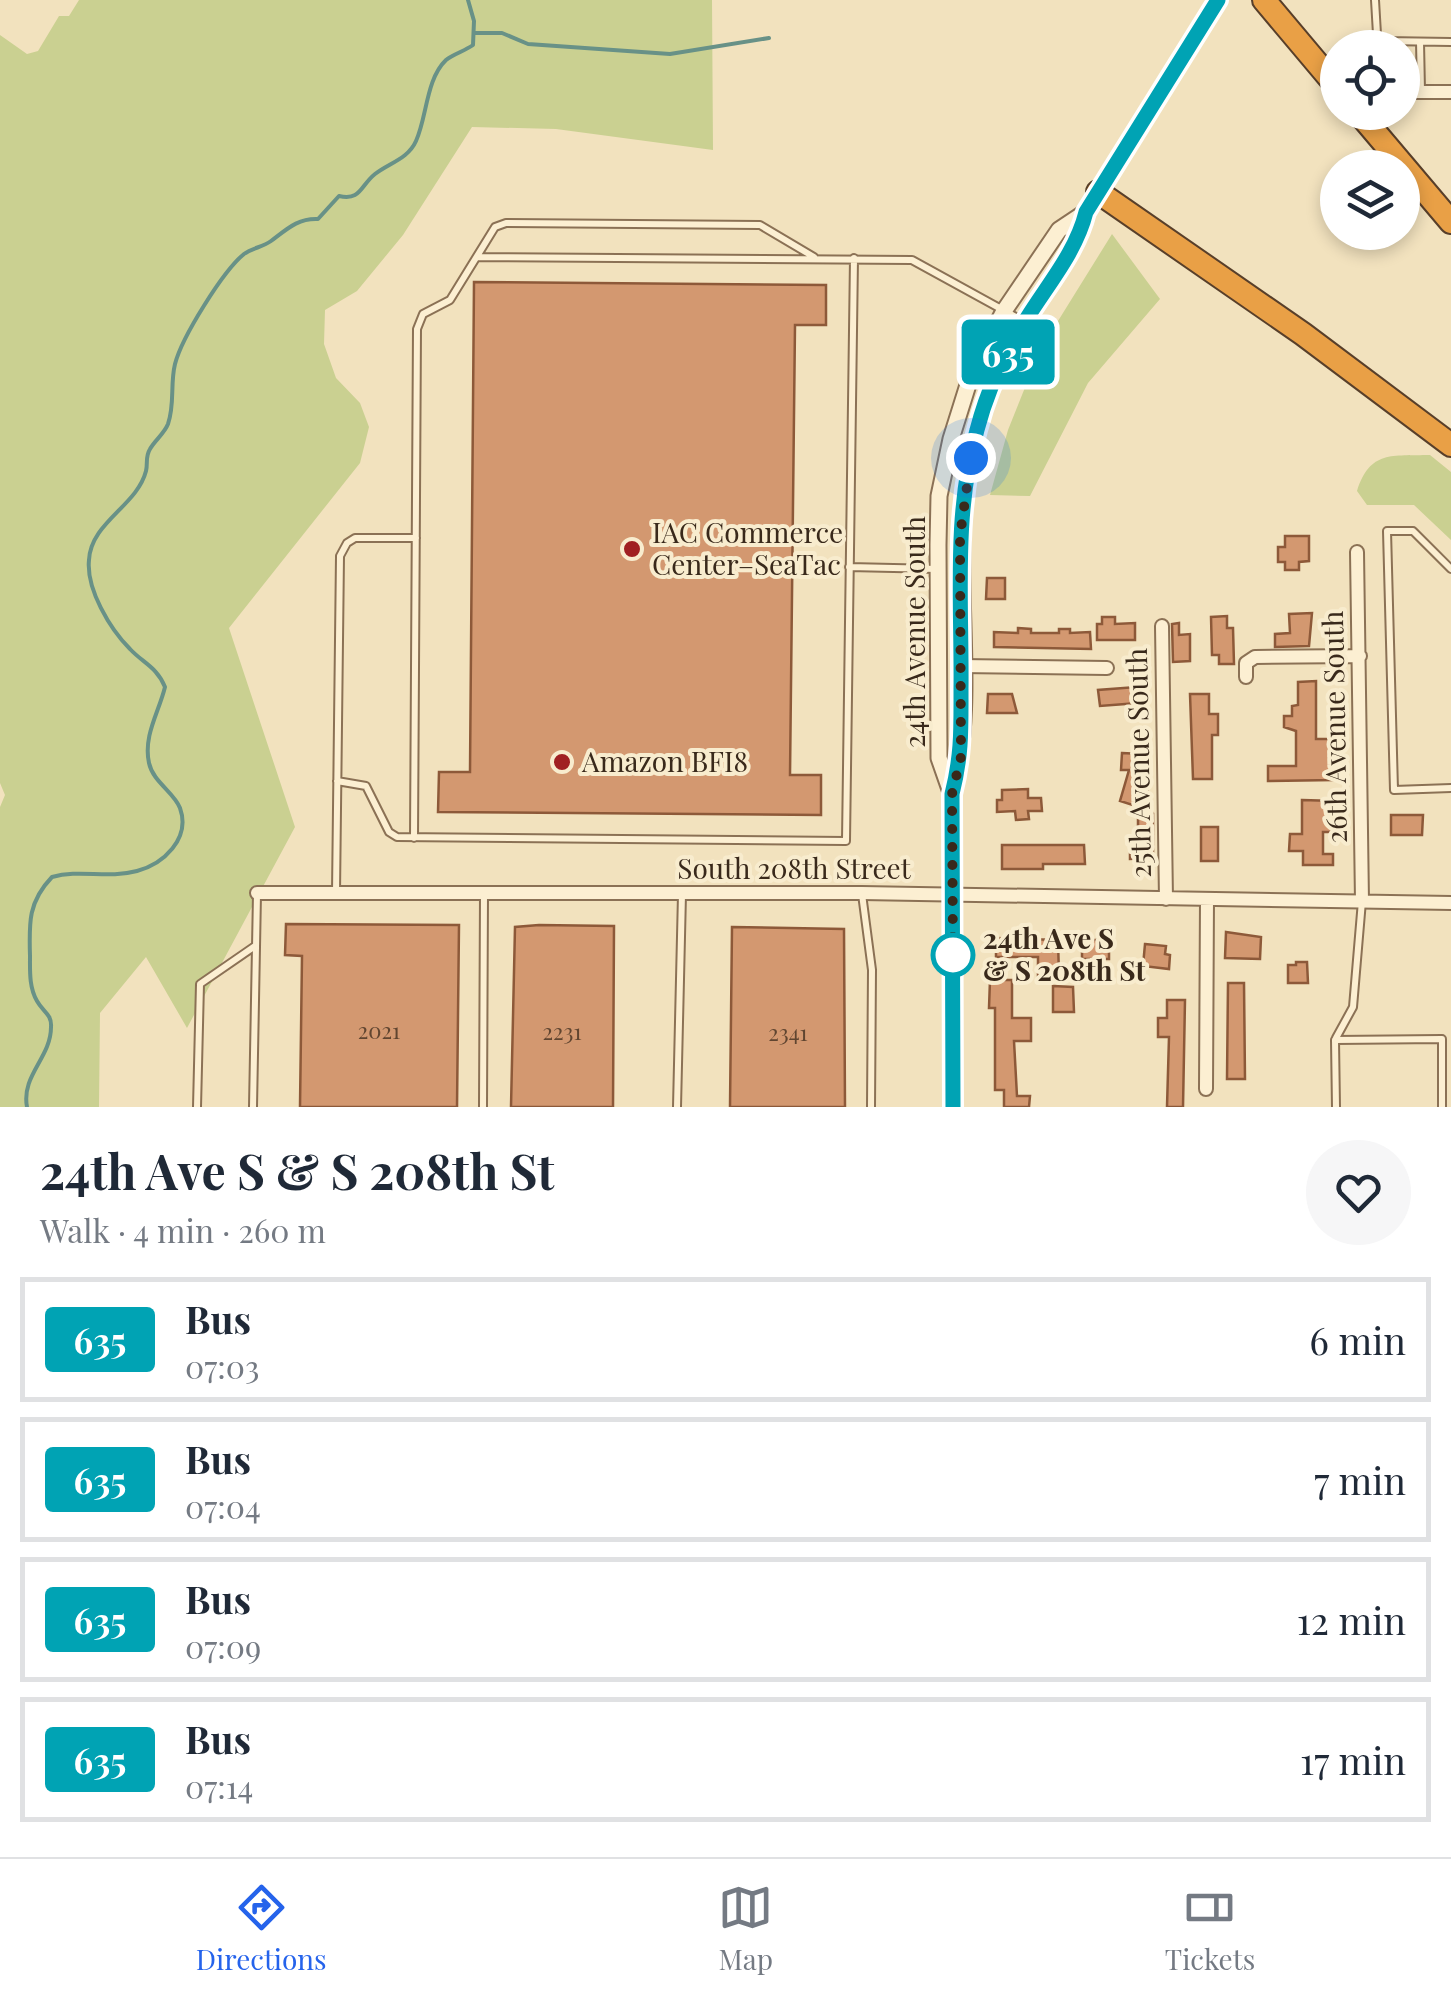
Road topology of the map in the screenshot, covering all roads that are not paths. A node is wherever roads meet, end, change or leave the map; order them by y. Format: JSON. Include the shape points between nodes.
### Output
{"nodes":[{"id":1,"x":1264,"y":0,"type":"edge"},
{"id":2,"x":1375,"y":0,"type":"edge"},
{"id":3,"x":1217,"y":2,"type":"edge"},
{"id":4,"x":1377,"y":30,"type":"edge"},
{"id":5,"x":1420,"y":42,"type":"joint"},
{"id":6,"x":1451,"y":42,"type":"edge"},
{"id":7,"x":1320,"y":67,"type":"edge"},
{"id":8,"x":1421,"y":92,"type":"joint"},
{"id":9,"x":1451,"y":92,"type":"edge"},
{"id":10,"x":1373,"y":130,"type":"edge"},
{"id":11,"x":1092,"y":202,"type":"junction"},
{"id":12,"x":1451,"y":222,"type":"edge"},
{"id":13,"x":476,"y":257,"type":"junction"},
{"id":14,"x":814,"y":257,"type":"junction"},
{"id":15,"x":854,"y":258,"type":"junction"},
{"id":16,"x":1004,"y":311,"type":"junction"},
{"id":17,"x":1024,"y":322,"type":"junction"},
{"id":18,"x":1451,"y":445,"type":"edge"},
{"id":19,"x":416,"y":538,"type":"junction"},
{"id":20,"x":1358,"y":552,"type":"dead end"},
{"id":21,"x":850,"y":567,"type":"junction"},
{"id":22,"x":938,"y":569,"type":"junction"},
{"id":23,"x":1451,"y":569,"type":"edge"},
{"id":24,"x":1162,"y":626,"type":"dead end"},
{"id":25,"x":1360,"y":656,"type":"junction"},
{"id":26,"x":962,"y":666,"type":"junction"},
{"id":27,"x":1107,"y":668,"type":"dead end"},
{"id":28,"x":1246,"y":676,"type":"dead end"},
{"id":29,"x":337,"y":781,"type":"junction"},
{"id":30,"x":1451,"y":788,"type":"edge"},
{"id":31,"x":952,"y":794,"type":"junction"},
{"id":32,"x":414,"y":838,"type":"junction"},
{"id":33,"x":256,"y":892,"type":"joint"},
{"id":34,"x":336,"y":893,"type":"junction"},
{"id":35,"x":682,"y":893,"type":"junction"},
{"id":36,"x":862,"y":893,"type":"junction"},
{"id":37,"x":484,"y":894,"type":"junction"},
{"id":38,"x":952,"y":894,"type":"junction"},
{"id":39,"x":1166,"y":898,"type":"junction"},
{"id":40,"x":1206,"y":899,"type":"junction"},
{"id":41,"x":1362,"y":901,"type":"junction"},
{"id":42,"x":1451,"y":902,"type":"edge"},
{"id":43,"x":256,"y":946,"type":"junction"},
{"id":44,"x":1335,"y":1040,"type":"junction"},
{"id":45,"x":1206,"y":1089,"type":"dead end"},
{"id":46,"x":197,"y":1107,"type":"edge"},
{"id":47,"x":254,"y":1107,"type":"edge"},
{"id":48,"x":483,"y":1107,"type":"edge"},
{"id":49,"x":677,"y":1107,"type":"edge"},
{"id":50,"x":871,"y":1107,"type":"edge"},
{"id":51,"x":953,"y":1107,"type":"edge"},
{"id":52,"x":1336,"y":1107,"type":"edge"},
{"id":53,"x":1442,"y":1107,"type":"edge"}],
"edges":[{"from":1,"to":7,"type":"highway"},
{"from":2,"to":4,"type":"lane"},
{"from":3,"to":11,"type":"street","name":"24th Avenue South"},
{"from":5,"to":6,"type":"lane"},
{"from":5,"to":8,"type":"lane"},
{"from":8,"to":9,"type":"street"},
{"from":10,"to":12,"type":"highway"},
{"from":11,"to":16,"type":"street","name":"24th Avenue South","via":[[1059,230]]},
{"from":11,"to":17,"type":"street","name":"24th Avenue South","via":[[1080,235]]},
{"from":11,"to":18,"type":"highway","via":[[1303,334]]},
{"from":13,"to":14,"type":"lane"},
{"from":13,"to":14,"type":"lane","via":[[495,227],[532,222],[760,225]]},
{"from":13,"to":19,"type":"lane","via":[[450,300],[423,314],[417,329]]},
{"from":14,"to":15,"type":"lane"},
{"from":15,"to":16,"type":"lane","via":[[912,260]]},
{"from":15,"to":21,"type":"lane"},
{"from":16,"to":17,"type":"lane"},
{"from":16,"to":22,"type":"street","name":"24th Avenue South","via":[[972,372],[952,439],[939,496]]},
{"from":17,"to":26,"type":"street","name":"24th Avenue South","via":[[977,429],[964,486]]},
{"from":19,"to":29,"type":"lane","via":[[355,538],[340,556]]},
{"from":19,"to":32,"type":"lane"},
{"from":20,"to":25,"type":"street","name":"26th Avenue South"},
{"from":21,"to":22,"type":"lane"},
{"from":21,"to":32,"type":"lane","via":[[846,841]]},
{"from":22,"to":31,"type":"street","name":"24th Avenue South","via":[[939,758]]},
{"from":23,"to":30,"type":"lane","via":[[1413,531],[1387,531],[1394,790]]},
{"from":24,"to":39,"type":"street","name":"25th Avenue South"},
{"from":25,"to":28,"type":"street","via":[[1254,657],[1246,662]]},
{"from":25,"to":41,"type":"street","name":"26th Avenue South"},
{"from":26,"to":27,"type":"street"},
{"from":26,"to":31,"type":"street","name":"24th Avenue South","via":[[961,757]]},
{"from":29,"to":32,"type":"lane","via":[[366,786],[389,832]]},
{"from":29,"to":34,"type":"lane"},
{"from":31,"to":38,"type":"street","name":"24th Avenue South"},
{"from":33,"to":34,"type":"street","name":"South 208th Street"},
{"from":33,"to":43,"type":"lane"},
{"from":34,"to":37,"type":"street","name":"South 208th Street"},
{"from":35,"to":36,"type":"street","name":"South 208th Street"},
{"from":35,"to":37,"type":"street","name":"South 208th Street"},
{"from":35,"to":49,"type":"lane"},
{"from":36,"to":38,"type":"street","name":"South 208th Street"},
{"from":36,"to":50,"type":"lane","via":[[872,970]]},
{"from":37,"to":48,"type":"lane"},
{"from":38,"to":39,"type":"street","name":"South 208th Street"},
{"from":38,"to":51,"type":"street","name":"24th Avenue South"},
{"from":39,"to":40,"type":"street","name":"South 208th Street"},
{"from":40,"to":41,"type":"street","name":"South 208th Street"},
{"from":40,"to":45,"type":"street"},
{"from":41,"to":42,"type":"street","name":"South 208th Street"},
{"from":41,"to":44,"type":"lane","via":[[1353,1007]]},
{"from":43,"to":46,"type":"lane","via":[[200,984]]},
{"from":43,"to":47,"type":"lane"},
{"from":44,"to":52,"type":"lane"},
{"from":44,"to":53,"type":"lane","via":[[1442,1039]]}]}
